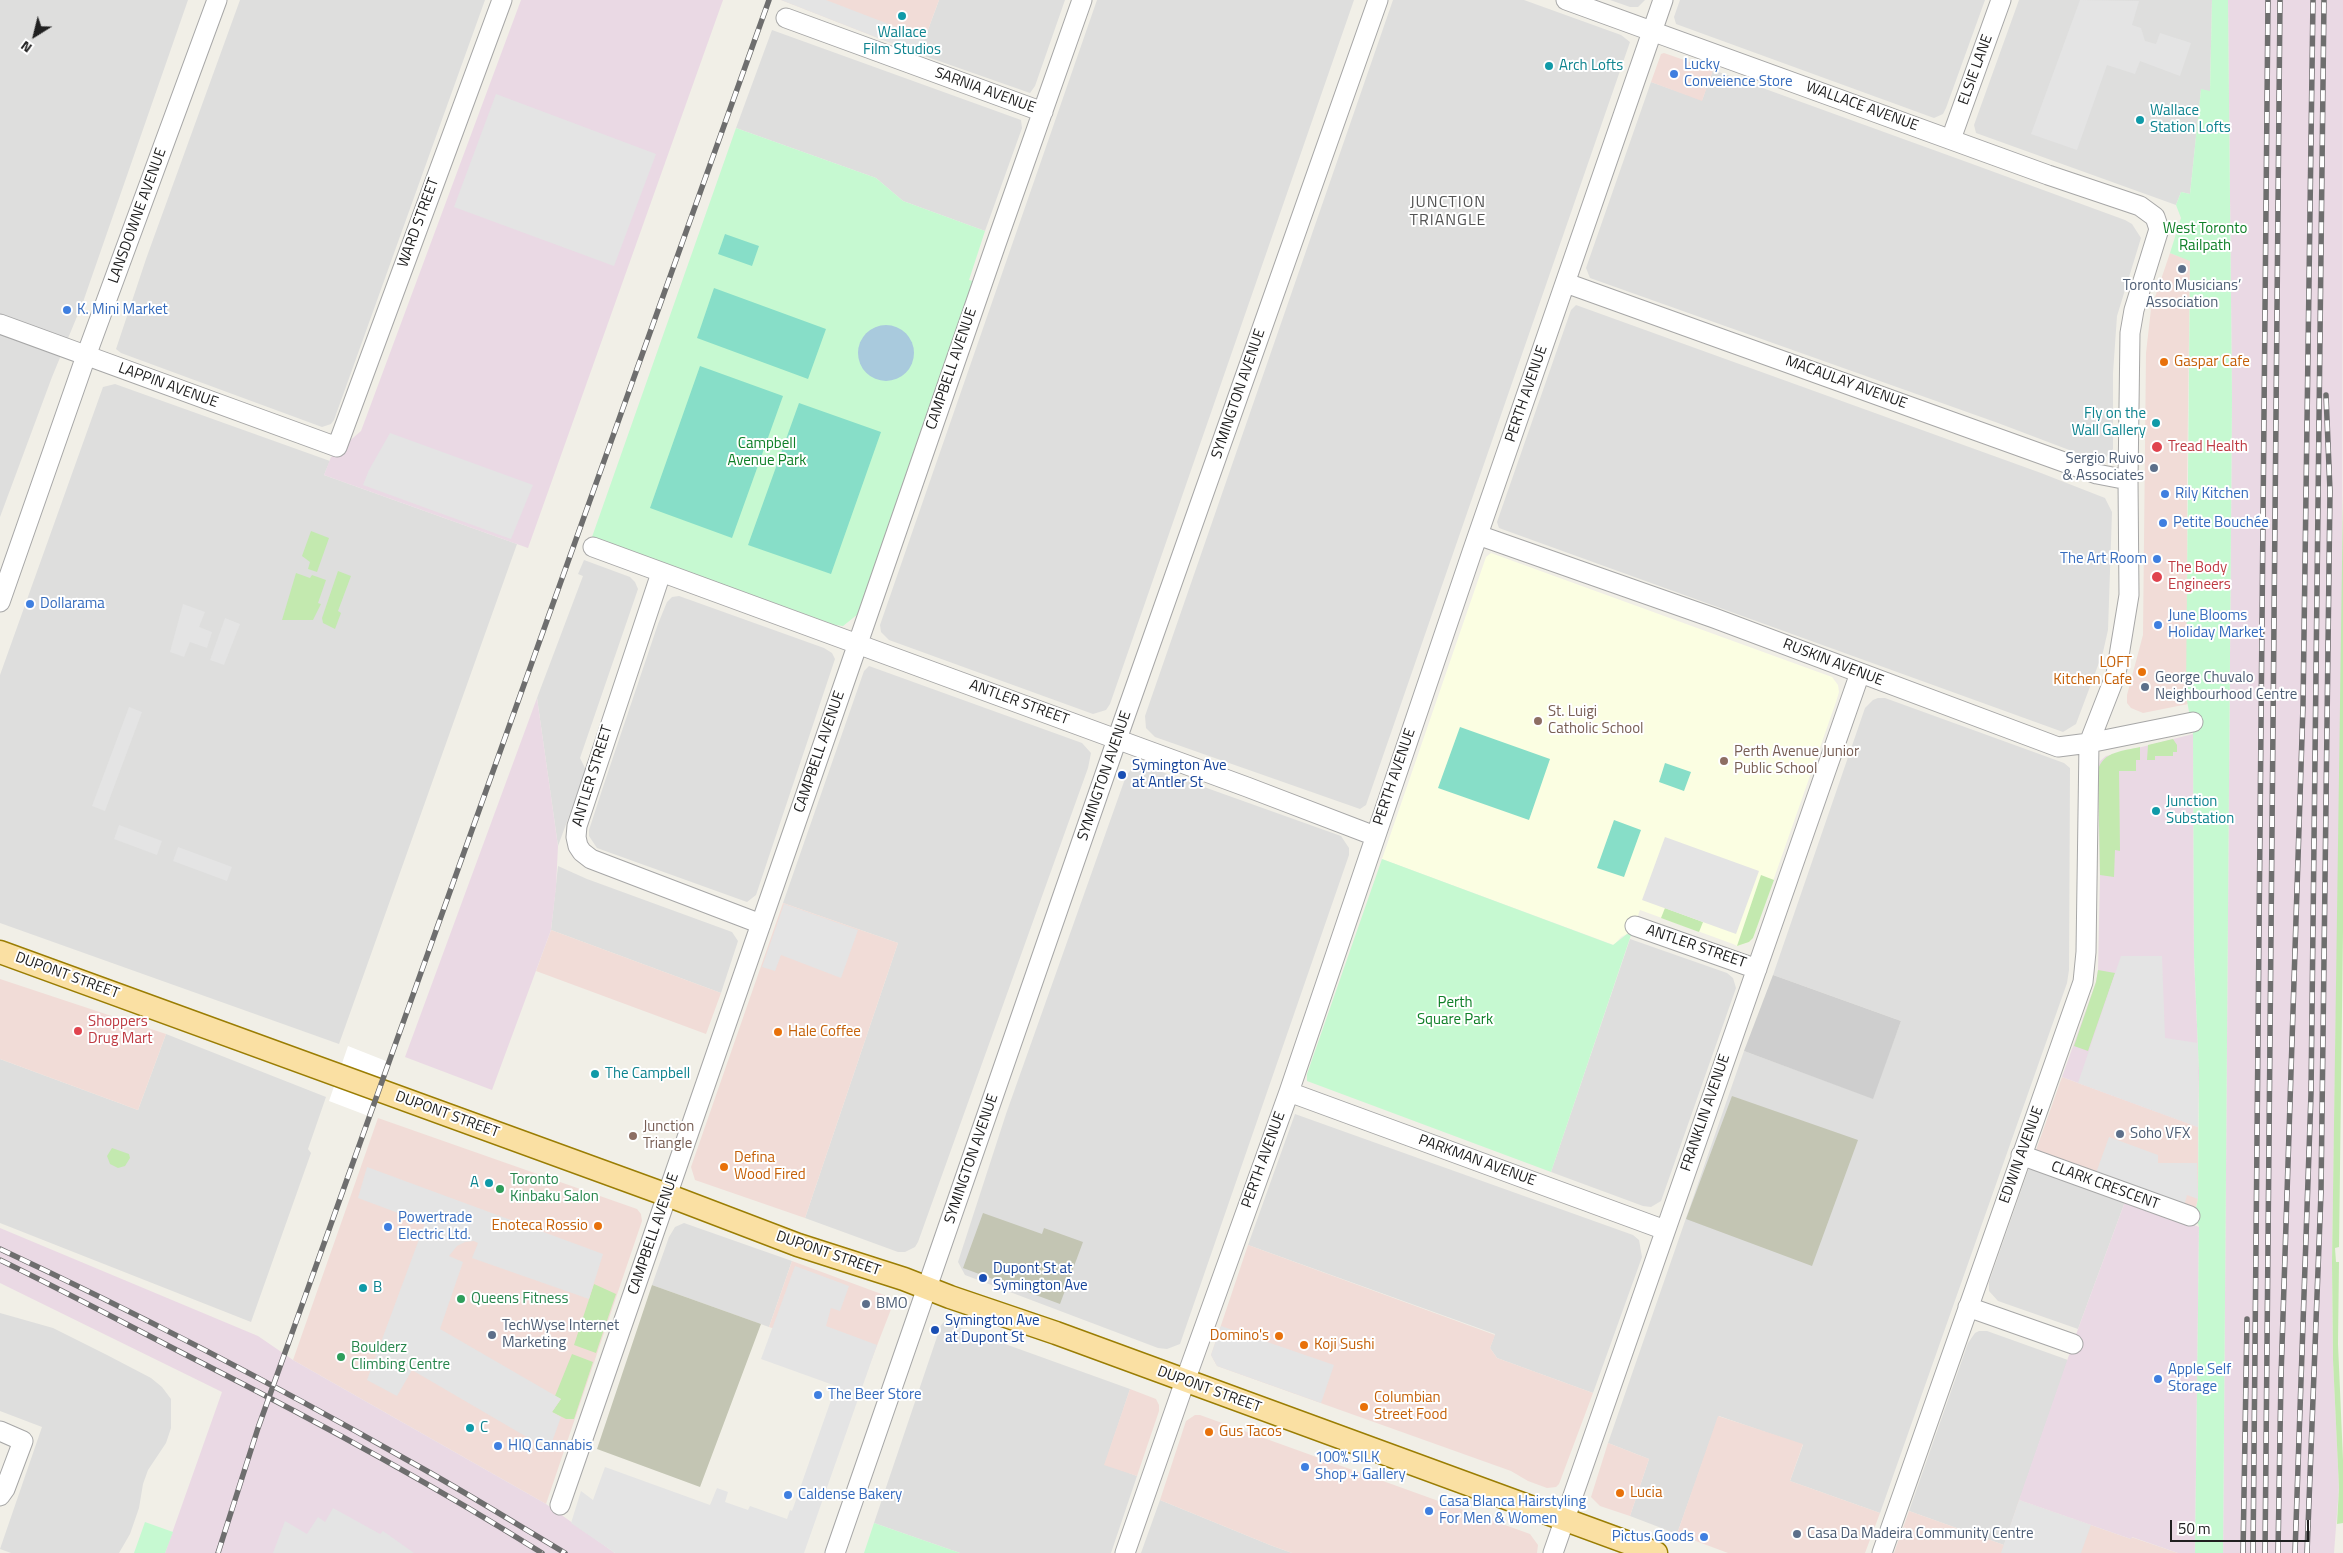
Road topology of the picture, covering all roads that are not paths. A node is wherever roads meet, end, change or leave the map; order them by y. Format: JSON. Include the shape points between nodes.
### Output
{"nodes":[{"id":1,"x":217,"y":0,"type":"edge"},
{"id":2,"x":502,"y":0,"type":"edge"},
{"id":3,"x":1082,"y":0,"type":"edge"},
{"id":4,"x":1378,"y":0,"type":"edge"},
{"id":5,"x":1566,"y":0,"type":"edge"},
{"id":6,"x":1663,"y":0,"type":"edge"},
{"id":7,"x":2001,"y":0,"type":"edge"},
{"id":8,"x":786,"y":18,"type":"dead end"},
{"id":9,"x":1652,"y":31,"type":"junction"},
{"id":10,"x":1043,"y":112,"type":"junction"},
{"id":11,"x":1951,"y":140,"type":"junction"},
{"id":12,"x":1566,"y":283,"type":"junction"},
{"id":13,"x":0,"y":324,"type":"edge"},
{"id":14,"x":86,"y":356,"type":"junction"},
{"id":15,"x":337,"y":447,"type":"joint"},
{"id":16,"x":2128,"y":480,"type":"junction"},
{"id":17,"x":1478,"y":535,"type":"junction"},
{"id":18,"x":593,"y":547,"type":"dead end"},
{"id":19,"x":662,"y":573,"type":"junction"},
{"id":20,"x":0,"y":602,"type":"edge"},
{"id":21,"x":857,"y":644,"type":"junction"},
{"id":22,"x":1860,"y":673,"type":"junction"},
{"id":23,"x":2193,"y":722,"type":"dead end"},
{"id":24,"x":1118,"y":739,"type":"junction"},
{"id":25,"x":2089,"y":743,"type":"junction"},
{"id":26,"x":1375,"y":836,"type":"junction"},
{"id":27,"x":761,"y":924,"type":"junction"},
{"id":28,"x":1635,"y":926,"type":"dead end"},
{"id":29,"x":0,"y":952,"type":"edge"},
{"id":30,"x":1757,"y":969,"type":"junction"},
{"id":31,"x":1289,"y":1092,"type":"junction"},
{"id":32,"x":2021,"y":1155,"type":"junction"},
{"id":33,"x":667,"y":1195,"type":"junction"},
{"id":34,"x":2190,"y":1216,"type":"dead end"},
{"id":35,"x":1665,"y":1230,"type":"junction"},
{"id":36,"x":926,"y":1288,"type":"junction"},
{"id":37,"x":1968,"y":1307,"type":"junction"},
{"id":38,"x":2073,"y":1344,"type":"dead end"},
{"id":39,"x":1185,"y":1380,"type":"junction"},
{"id":40,"x":0,"y":1431,"type":"edge"},
{"id":41,"x":0,"y":1496,"type":"edge"},
{"id":42,"x":560,"y":1505,"type":"dead end"},
{"id":43,"x":1565,"y":1519,"type":"junction"},
{"id":44,"x":835,"y":1553,"type":"edge"},
{"id":45,"x":1125,"y":1553,"type":"edge"},
{"id":46,"x":1553,"y":1553,"type":"edge"},
{"id":47,"x":1656,"y":1553,"type":"edge"},
{"id":48,"x":1882,"y":1553,"type":"edge"}],
"edges":[{"from":1,"to":14,"type":"street","name":"LANSDOWNE AVENUE"},
{"from":2,"to":15,"type":"street","name":"WARD STREET"},
{"from":3,"to":10,"type":"street","name":"CAMPBELL AVENUE"},
{"from":4,"to":24,"type":"street","name":"SYMINGTON AVENUE"},
{"from":5,"to":9,"type":"street","name":"WALLACE AVENUE"},
{"from":6,"to":9,"type":"street","name":"PERTH AVENUE"},
{"from":7,"to":11,"type":"street","name":"ELSIE LANE"},
{"from":8,"to":10,"type":"street","name":"SARNIA AVENUE"},
{"from":9,"to":11,"type":"street","name":"WALLACE AVENUE"},
{"from":9,"to":12,"type":"street","name":"PERTH AVENUE"},
{"from":10,"to":21,"type":"street","name":"CAMPBELL AVENUE"},
{"from":11,"to":16,"type":"street","name":"WALLACE AVENUE","via":[[2140,206],[2155,217],[2159,229],[2157,239],[2134,310],[2130,333]]},
{"from":12,"to":16,"type":"street","name":"MACAULAY AVENUE","via":[[2097,474]]},
{"from":12,"to":17,"type":"street","name":"PERTH AVENUE"},
{"from":13,"to":14,"type":"street","name":"LAPPIN AVENUE"},
{"from":14,"to":15,"type":"street","name":"LAPPIN AVENUE"},
{"from":14,"to":20,"type":"street","name":"LANSDOWNE AVENUE"},
{"from":16,"to":25,"type":"street","via":[[2129,595],[2124,633],[2116,674]]},
{"from":17,"to":22,"type":"street","name":"RUSKIN AVENUE"},
{"from":17,"to":26,"type":"street","name":"PERTH AVENUE"},
{"from":18,"to":19,"type":"street","name":"ANTLER STREET"},
{"from":19,"to":21,"type":"street","name":"ANTLER STREET"},
{"from":19,"to":27,"type":"street","name":"ANTLER STREET","via":[[601,747],[577,826],[576,840],[582,852],[591,859]]},
{"from":21,"to":24,"type":"street","name":"ANTLER STREET"},
{"from":21,"to":27,"type":"street","name":"CAMPBELL AVENUE"},
{"from":22,"to":25,"type":"street","name":"RUSKIN AVENUE","via":[[2058,747]]},
{"from":22,"to":30,"type":"street","name":"FRANKLIN AVENUE"},
{"from":23,"to":25,"type":"street","name":"RUSKIN AVENUE"},
{"from":24,"to":26,"type":"street","name":"ANTLER STREET"},
{"from":24,"to":36,"type":"street","name":"SYMINGTON AVENUE"},
{"from":25,"to":32,"type":"street","name":"EDWIN AVENUE","via":[[2083,982]]},
{"from":26,"to":31,"type":"street","name":"PERTH AVENUE"},
{"from":27,"to":33,"type":"street","name":"CAMPBELL AVENUE"},
{"from":28,"to":30,"type":"street","name":"ANTLER STREET"},
{"from":29,"to":33,"type":"main road","name":"DUPONT STREET"},
{"from":30,"to":35,"type":"street","name":"FRANKLIN AVENUE"},
{"from":31,"to":35,"type":"street","name":"PARKMAN AVENUE"},
{"from":31,"to":39,"type":"street","name":"PERTH AVENUE"},
{"from":32,"to":34,"type":"street","name":"CLARK CRESCENT"},
{"from":32,"to":37,"type":"street","name":"EDWIN AVENUE"},
{"from":33,"to":36,"type":"main road","name":"DUPONT STREET","via":[[798,1245]]},
{"from":33,"to":42,"type":"street","name":"CAMPBELL AVENUE"},
{"from":35,"to":43,"type":"street","name":"FRANKLIN AVENUE"},
{"from":36,"to":39,"type":"main road","name":"DUPONT STREET"},
{"from":36,"to":44,"type":"street","name":"SYMINGTON AVENUE"},
{"from":37,"to":38,"type":"street"},
{"from":37,"to":48,"type":"street","name":"EDWIN AVENUE"},
{"from":39,"to":43,"type":"main road","name":"DUPONT STREET"},
{"from":39,"to":45,"type":"street","name":"PERTH AVENUE"},
{"from":40,"to":41,"type":"street","via":[[23,1441]]},
{"from":43,"to":46,"type":"street","name":"FRANKLIN AVENUE"},
{"from":43,"to":47,"type":"main road","name":"DUPONT STREET"}]}
